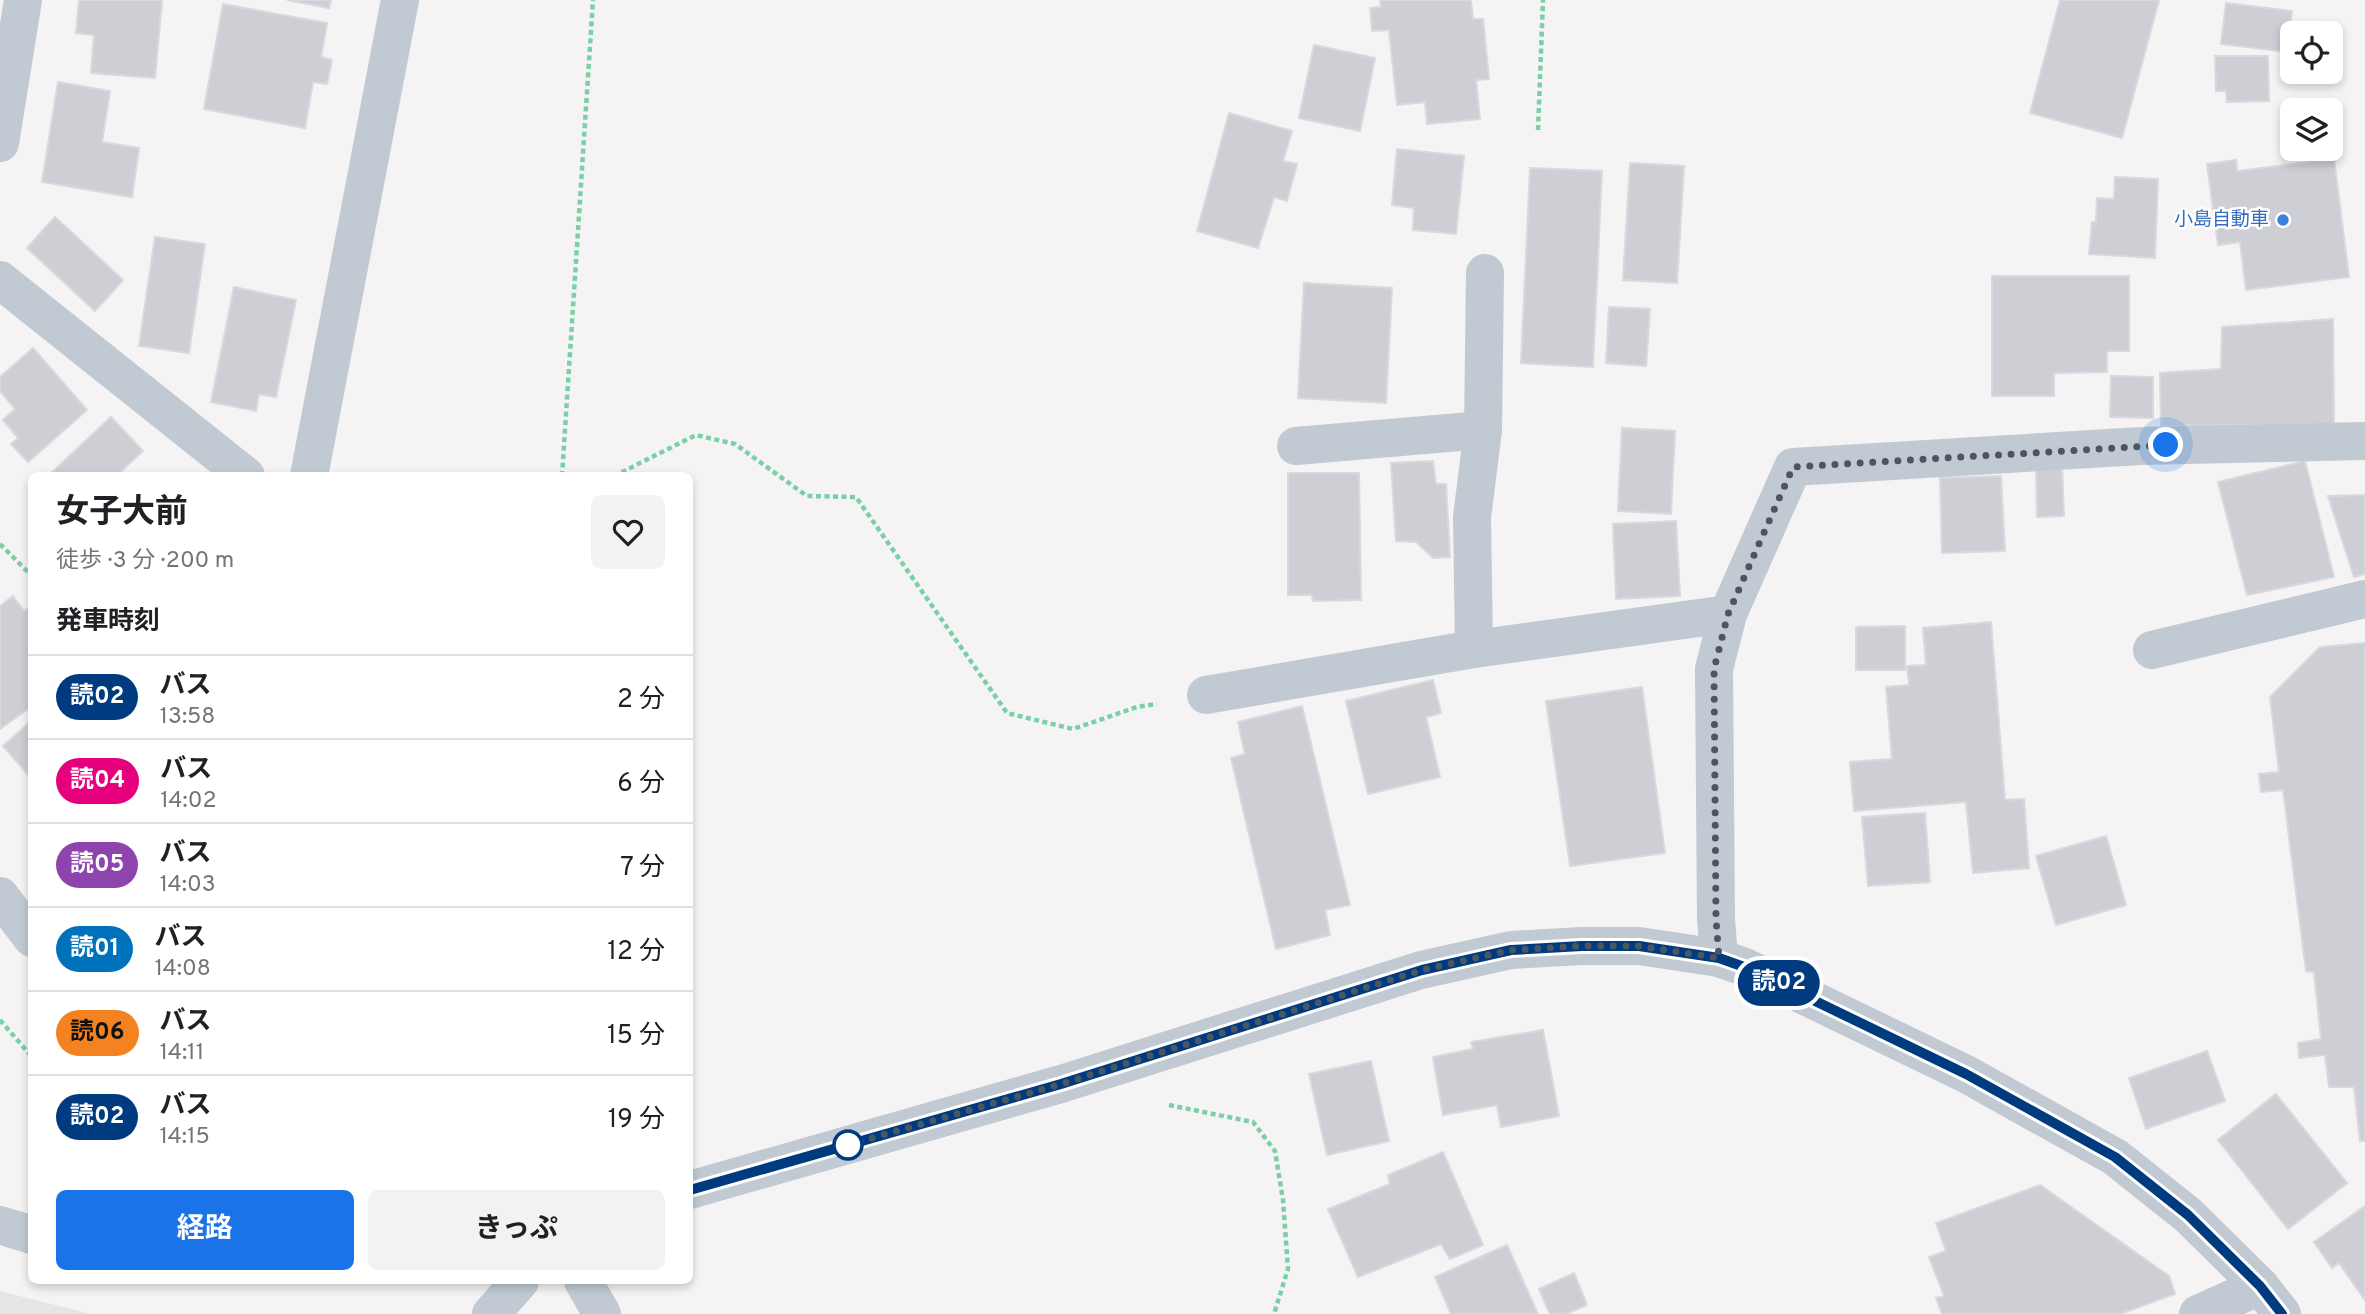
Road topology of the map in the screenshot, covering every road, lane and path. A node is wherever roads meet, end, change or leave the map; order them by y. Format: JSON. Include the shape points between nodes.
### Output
{"nodes":[{"id":1,"x":23,"y":0,"type":"edge"},
{"id":2,"x":400,"y":0,"type":"edge"},
{"id":3,"x":593,"y":0,"type":"edge"},
{"id":4,"x":1543,"y":0,"type":"edge"},
{"id":5,"x":1538,"y":130,"type":"dead end"},
{"id":6,"x":0,"y":143,"type":"edge"},
{"id":7,"x":1485,"y":273,"type":"dead end"},
{"id":8,"x":0,"y":280,"type":"edge"},
{"id":9,"x":1483,"y":430,"type":"junction"},
{"id":10,"x":2365,"y":441,"type":"edge"},
{"id":11,"x":1296,"y":446,"type":"dead end"},
{"id":12,"x":241,"y":472,"type":"edge"},
{"id":13,"x":310,"y":472,"type":"edge"},
{"id":14,"x":562,"y":472,"type":"edge"},
{"id":15,"x":622,"y":472,"type":"edge"},
{"id":16,"x":0,"y":544,"type":"edge"},
{"id":17,"x":28,"y":572,"type":"edge"},
{"id":18,"x":2365,"y":599,"type":"edge"},
{"id":19,"x":1728,"y":614,"type":"junction"},
{"id":20,"x":1474,"y":649,"type":"junction"},
{"id":21,"x":2152,"y":650,"type":"dead end"},
{"id":22,"x":1206,"y":695,"type":"joint"},
{"id":23,"x":0,"y":896,"type":"edge"},
{"id":24,"x":28,"y":933,"type":"edge"},
{"id":25,"x":1719,"y":958,"type":"junction"},
{"id":26,"x":0,"y":1020,"type":"edge"},
{"id":27,"x":28,"y":1052,"type":"edge"},
{"id":28,"x":1156,"y":1102,"type":"dead end"},
{"id":29,"x":693,"y":1189,"type":"edge"},
{"id":30,"x":0,"y":1225,"type":"edge"},
{"id":31,"x":28,"y":1234,"type":"edge"},
{"id":32,"x":517,"y":1284,"type":"edge"},
{"id":33,"x":585,"y":1284,"type":"edge"},
{"id":34,"x":2271,"y":1300,"type":"edge"},
{"id":35,"x":491,"y":1314,"type":"edge"},
{"id":36,"x":602,"y":1314,"type":"edge"},
{"id":37,"x":1274,"y":1314,"type":"edge"},
{"id":38,"x":2198,"y":1314,"type":"edge"}],
"edges":[{"from":1,"to":6,"type":"street"},
{"from":2,"to":13,"type":"street"},
{"from":3,"to":14,"type":"path"},
{"from":4,"to":5,"type":"path"},
{"from":7,"to":9,"type":"street"},
{"from":8,"to":12,"type":"street"},
{"from":9,"to":11,"type":"street"},
{"from":9,"to":20,"type":"street","via":[[1472,517]]},
{"from":10,"to":19,"type":"street","via":[[2141,446],[1793,467]]},
{"from":15,"to":22,"type":"path","via":[[696,435],[735,444],[807,496],[856,497],[1007,713],[1073,729],[1138,707]]},
{"from":16,"to":17,"type":"path"},
{"from":18,"to":21,"type":"street"},
{"from":19,"to":20,"type":"street"},
{"from":19,"to":25,"type":"street","via":[[1714,669]]},
{"from":20,"to":22,"type":"street"},
{"from":23,"to":24,"type":"street"},
{"from":25,"to":29,"type":"street","via":[[1639,946],[1582,946],[1511,950],[1434,967],[1061,1084]]},
{"from":25,"to":34,"type":"street","via":[[1966,1074],[2115,1157],[2188,1215]]},
{"from":26,"to":27,"type":"path"},
{"from":28,"to":37,"type":"path","via":[[1253,1122],[1275,1151],[1288,1269]]},
{"from":30,"to":31,"type":"street"},
{"from":32,"to":35,"type":"street"},
{"from":33,"to":36,"type":"street"},
{"from":34,"to":38,"type":"street"}]}
